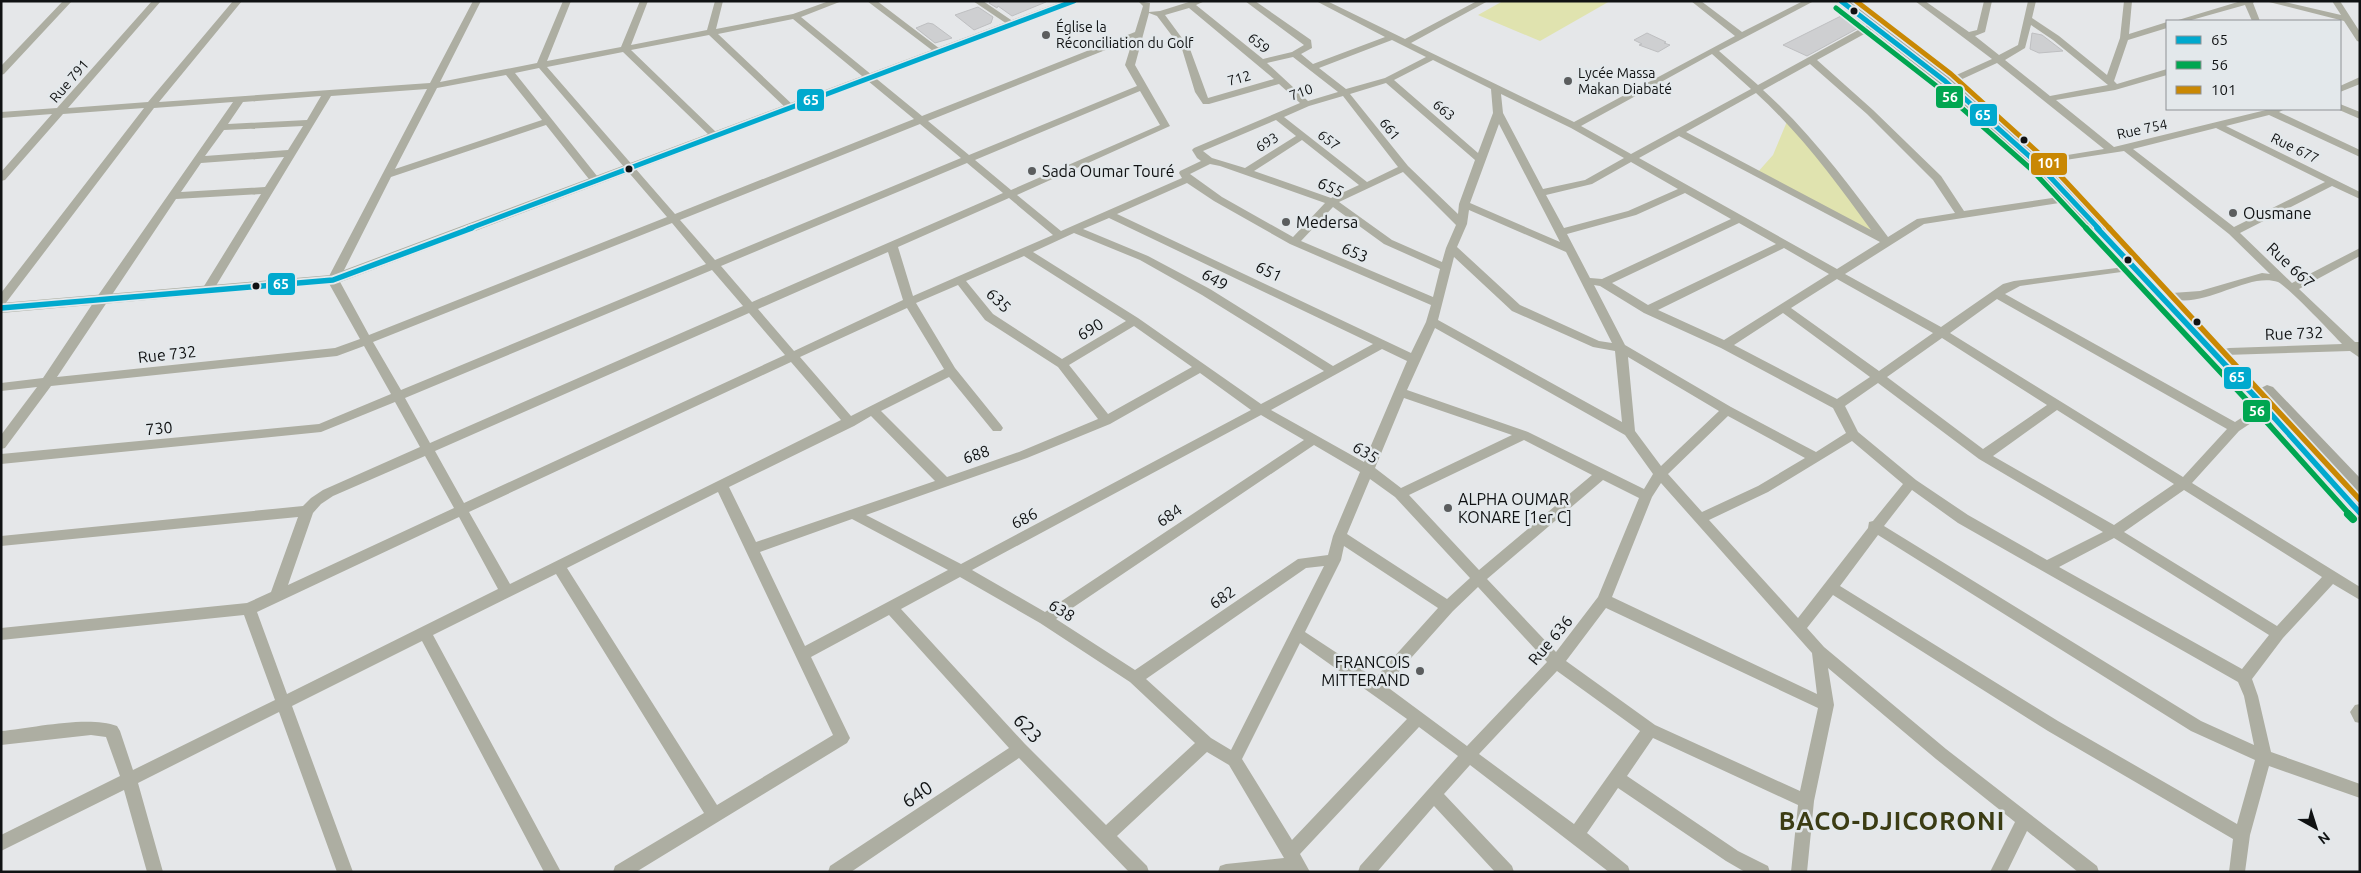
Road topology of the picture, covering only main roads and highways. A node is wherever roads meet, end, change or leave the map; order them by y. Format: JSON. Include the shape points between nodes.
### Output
{"nodes":[{"id":1,"x":1841,"y":1,"type":"edge"},
{"id":2,"x":1851,"y":1,"type":"edge"},
{"id":3,"x":1950,"y":80,"type":"junction"},
{"id":4,"x":2042,"y":163,"type":"junction"},
{"id":5,"x":2360,"y":491,"type":"edge"},
{"id":6,"x":2360,"y":513,"type":"edge"}],
"edges":[{"from":1,"to":3,"type":"main road"},
{"from":2,"to":3,"type":"main road"},
{"from":3,"to":4,"type":"main road"},
{"from":4,"to":5,"type":"main road","via":[[2176,296]]},
{"from":4,"to":6,"type":"main road"}]}
